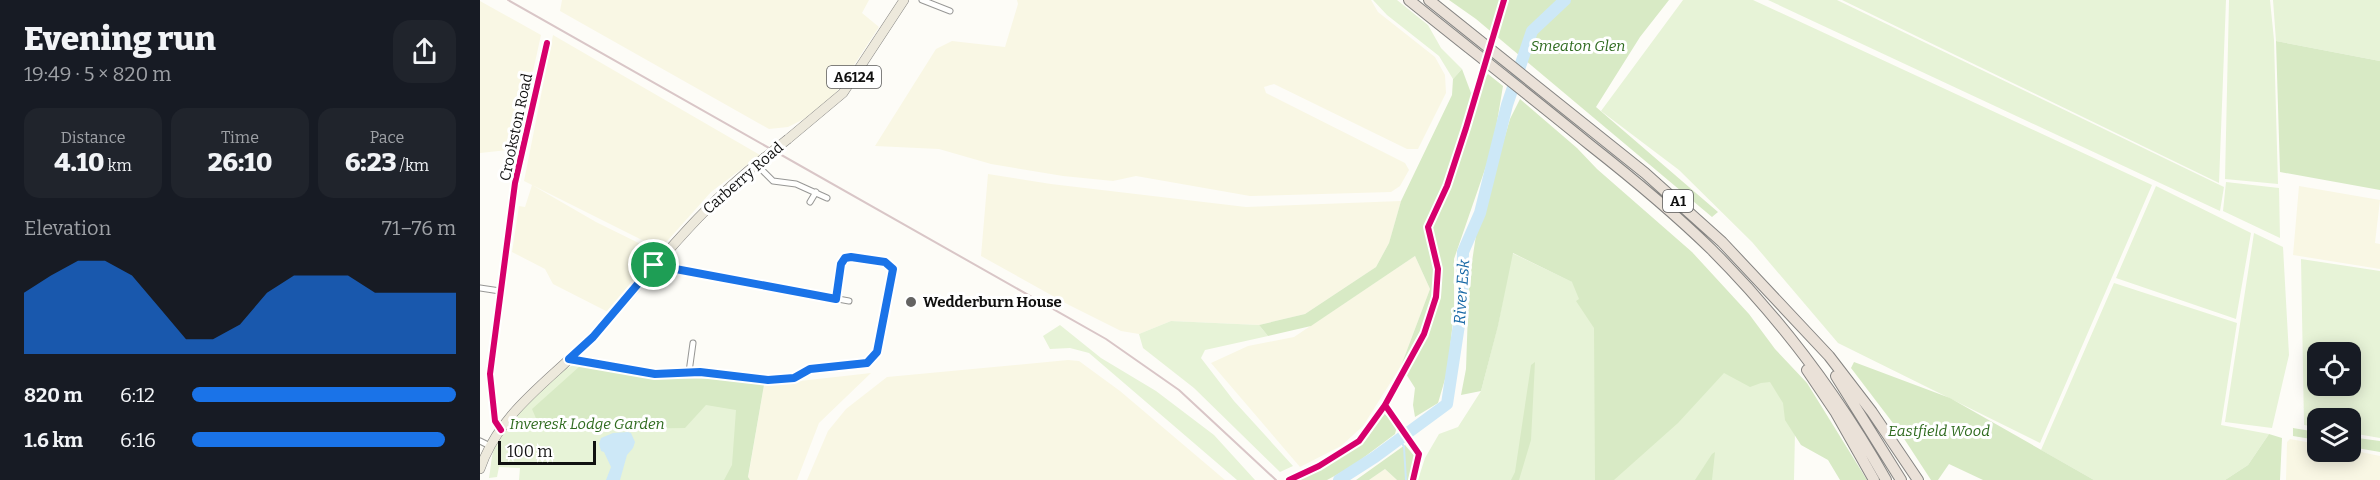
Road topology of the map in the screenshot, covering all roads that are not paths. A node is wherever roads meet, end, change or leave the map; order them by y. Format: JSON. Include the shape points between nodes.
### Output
{"nodes":[{"id":1,"x":904,"y":0,"type":"edge"},
{"id":2,"x":922,"y":0,"type":"edge"},
{"id":3,"x":1410,"y":0,"type":"edge"},
{"id":4,"x":1430,"y":0,"type":"edge"},
{"id":5,"x":950,"y":11,"type":"dead end"},
{"id":6,"x":547,"y":43,"type":"dead end"},
{"id":7,"x":760,"y":161,"type":"junction"},
{"id":8,"x":816,"y":192,"type":"junction"},
{"id":9,"x":827,"y":198,"type":"dead end"},
{"id":10,"x":810,"y":202,"type":"dead end"},
{"id":11,"x":654,"y":265,"type":"junction"},
{"id":12,"x":480,"y":288,"type":"edge"},
{"id":13,"x":1750,"y":290,"type":"junction"},
{"id":14,"x":500,"y":291,"type":"junction"},
{"id":15,"x":836,"y":299,"type":"junction"},
{"id":16,"x":849,"y":301,"type":"dead end"},
{"id":17,"x":1783,"y":307,"type":"junction"},
{"id":18,"x":693,"y":343,"type":"dead end"},
{"id":19,"x":569,"y":359,"type":"junction"},
{"id":20,"x":689,"y":372,"type":"junction"},
{"id":21,"x":501,"y":430,"type":"junction"},
{"id":22,"x":480,"y":441,"type":"edge"},
{"id":23,"x":490,"y":446,"type":"junction"},
{"id":24,"x":480,"y":469,"type":"edge"},
{"id":25,"x":1874,"y":480,"type":"edge"},
{"id":26,"x":1886,"y":480,"type":"edge"},
{"id":27,"x":1901,"y":480,"type":"edge"},
{"id":28,"x":1918,"y":480,"type":"edge"}],
"edges":[{"from":1,"to":7,"type":"main road","name":"Carberry Road","number":"A6124","bridge":true,"via":[[843,93]]},
{"from":2,"to":5,"type":"street"},
{"from":3,"to":13,"type":"highway","number":"A1","via":[[1664,206]]},
{"from":4,"to":17,"type":"highway","number":"A1","via":[[1653,180],[1705,226]]},
{"from":6,"to":14,"type":"street","name":"Crookston Road","via":[[518,164]]},
{"from":7,"to":8,"type":"street","via":[[773,181]]},
{"from":7,"to":11,"type":"main road","name":"Carberry Road","number":"A6124","via":[[716,198]]},
{"from":8,"to":9,"type":"street"},
{"from":8,"to":10,"type":"street"},
{"from":11,"to":15,"type":"street"},
{"from":11,"to":19,"type":"main road","name":"Carberry Road","number":"A6124","via":[[593,337]]},
{"from":12,"to":14,"type":"street"},
{"from":13,"to":25,"type":"highway","number":"A1","via":[[1836,413]]},
{"from":13,"to":26,"type":"highway","number":"A1","via":[[1835,397]]},
{"from":14,"to":21,"type":"street","name":"Crookston Road","via":[[490,374],[495,422]]},
{"from":15,"to":16,"type":"street"},
{"from":15,"to":20,"type":"street","via":[[845,258],[892,266],[874,357],[863,364],[810,369],[794,378],[768,380]]},
{"from":17,"to":27,"type":"highway","number":"A1","via":[[1832,370]]},
{"from":17,"to":28,"type":"highway","number":"A1","via":[[1872,411]]},
{"from":18,"to":20,"type":"street"},
{"from":19,"to":20,"type":"street","via":[[655,374]]},
{"from":19,"to":21,"type":"main road","name":"Carberry Road","number":"A6124","via":[[525,400]]},
{"from":21,"to":23,"type":"main road","number":"A6124"},
{"from":22,"to":23,"type":"street"},
{"from":23,"to":24,"type":"main road","number":"A6124"}]}
